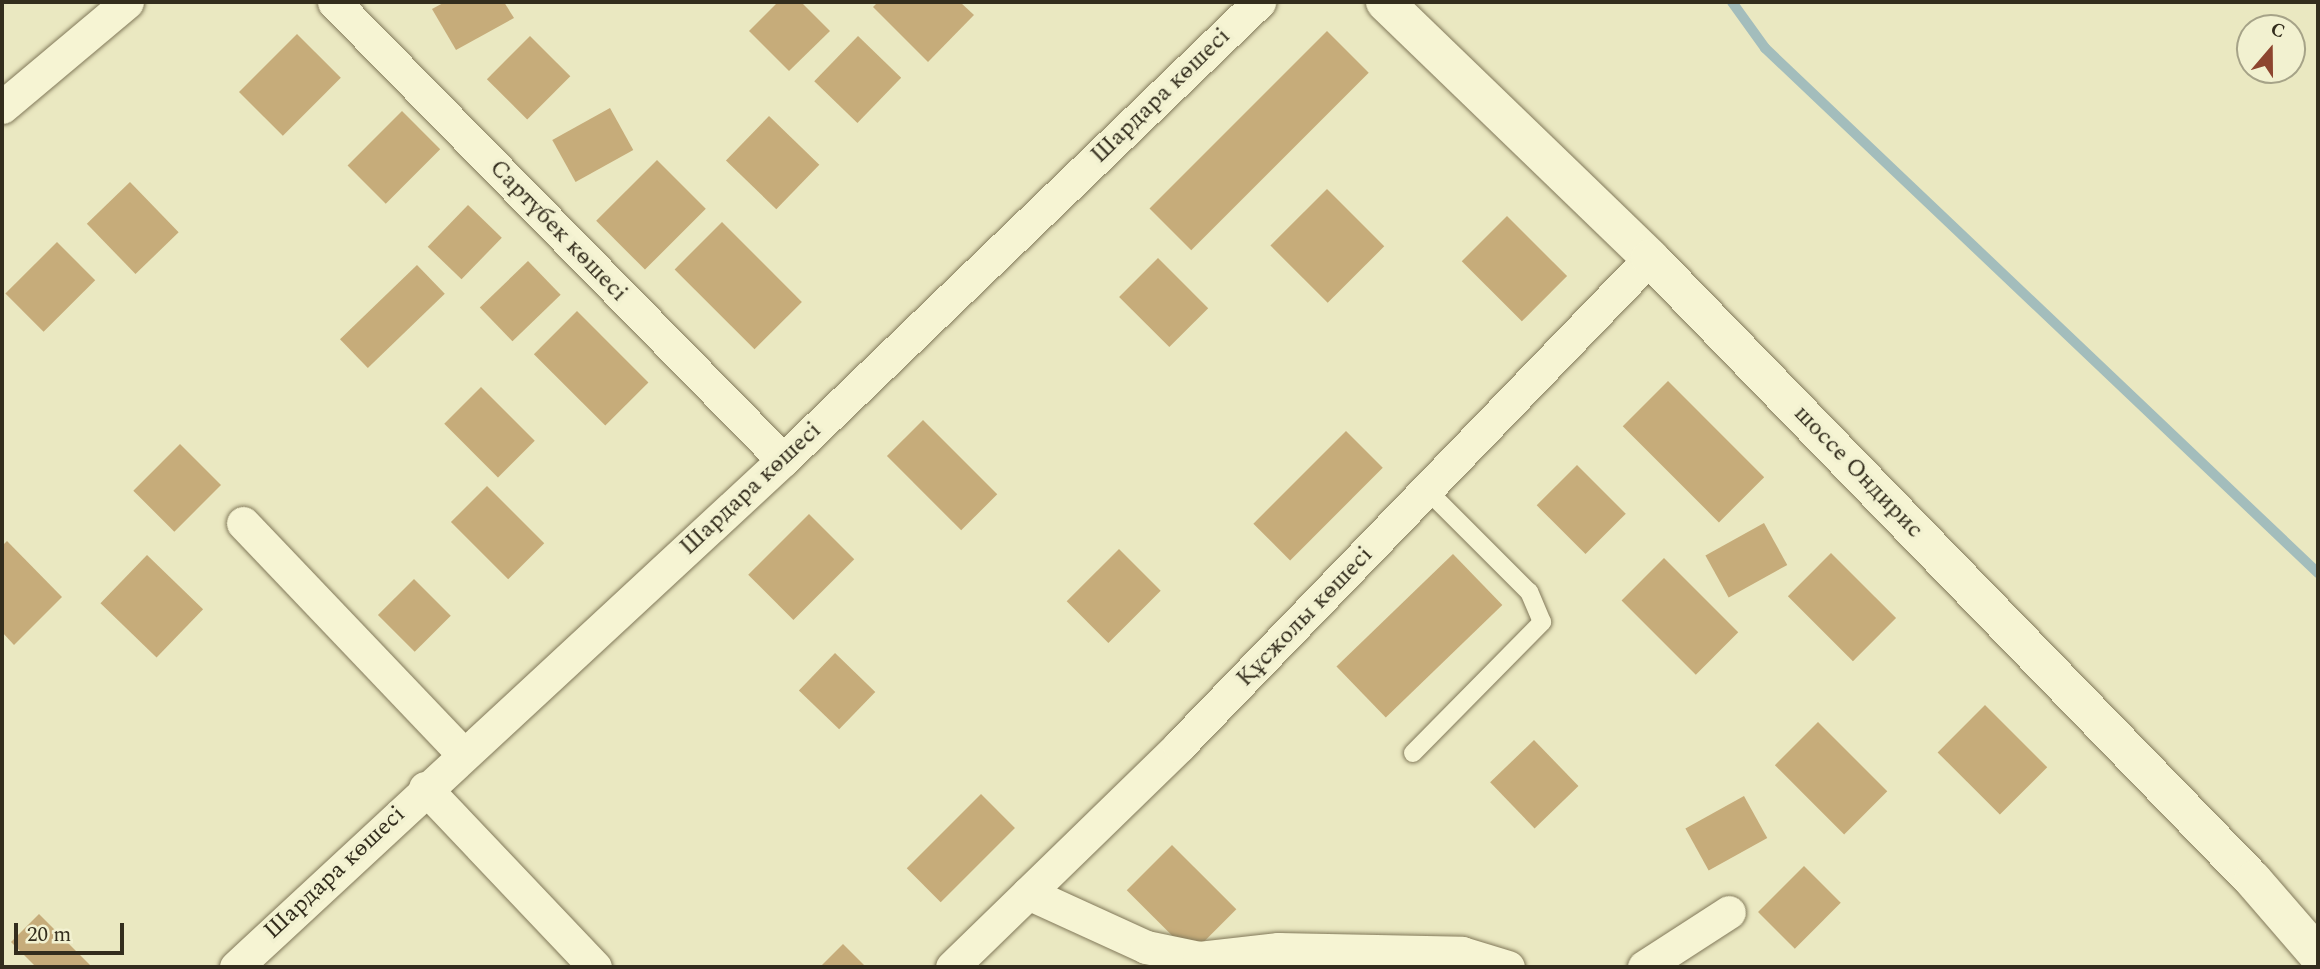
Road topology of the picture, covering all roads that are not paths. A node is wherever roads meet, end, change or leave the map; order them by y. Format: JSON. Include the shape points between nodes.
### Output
{"nodes":[{"id":1,"x":127,"y":2,"type":"edge"},
{"id":2,"x":334,"y":2,"type":"edge"},
{"id":3,"x":1259,"y":2,"type":"edge"},
{"id":4,"x":1385,"y":2,"type":"edge"},
{"id":5,"x":2,"y":107,"type":"edge"},
{"id":6,"x":1650,"y":258,"type":"junction"},
{"id":7,"x":783,"y":460,"type":"junction"},
{"id":8,"x":1428,"y":491,"type":"junction"},
{"id":9,"x":243,"y":523,"type":"dead end"},
{"id":10,"x":462,"y":753,"type":"junction"},
{"id":11,"x":1413,"y":753,"type":"dead end"},
{"id":12,"x":425,"y":788,"type":"junction"},
{"id":13,"x":1028,"y":893,"type":"junction"},
{"id":14,"x":1729,"y":912,"type":"dead end"},
{"id":15,"x":2318,"y":955,"type":"edge"},
{"id":16,"x":1153,"y":957,"type":"edge"},
{"id":17,"x":236,"y":967,"type":"edge"},
{"id":18,"x":595,"y":967,"type":"edge"},
{"id":19,"x":951,"y":967,"type":"edge"},
{"id":20,"x":1508,"y":967,"type":"edge"},
{"id":21,"x":1644,"y":967,"type":"edge"}],
"edges":[{"from":1,"to":5,"type":"street"},
{"from":2,"to":7,"type":"street","name":"Сартүбек көшесі"},
{"from":3,"to":7,"type":"street","name":"Шардара көшесі"},
{"from":4,"to":6,"type":"main road","name":"шоссе Ондирис"},
{"from":6,"to":8,"type":"street","name":"Құсжолы көшесі"},
{"from":6,"to":15,"type":"main road","name":"шоссе Ондирис","via":[[2253,880]]},
{"from":7,"to":10,"type":"street","name":"Шардара көшесі"},
{"from":8,"to":11,"type":"lane","via":[[1530,592],[1542,622]]},
{"from":8,"to":13,"type":"street","name":"Құсжолы көшесі"},
{"from":9,"to":10,"type":"street"},
{"from":10,"to":12,"type":"street","name":"Шардара көшесі"},
{"from":12,"to":17,"type":"street","name":"Шардара көшесі"},
{"from":12,"to":18,"type":"street"},
{"from":13,"to":16,"type":"street"},
{"from":13,"to":19,"type":"street","name":"Құсжолы көшесі"},
{"from":14,"to":21,"type":"street"},
{"from":16,"to":20,"type":"street","via":[[1199,958],[1278,949],[1462,953]]}]}
